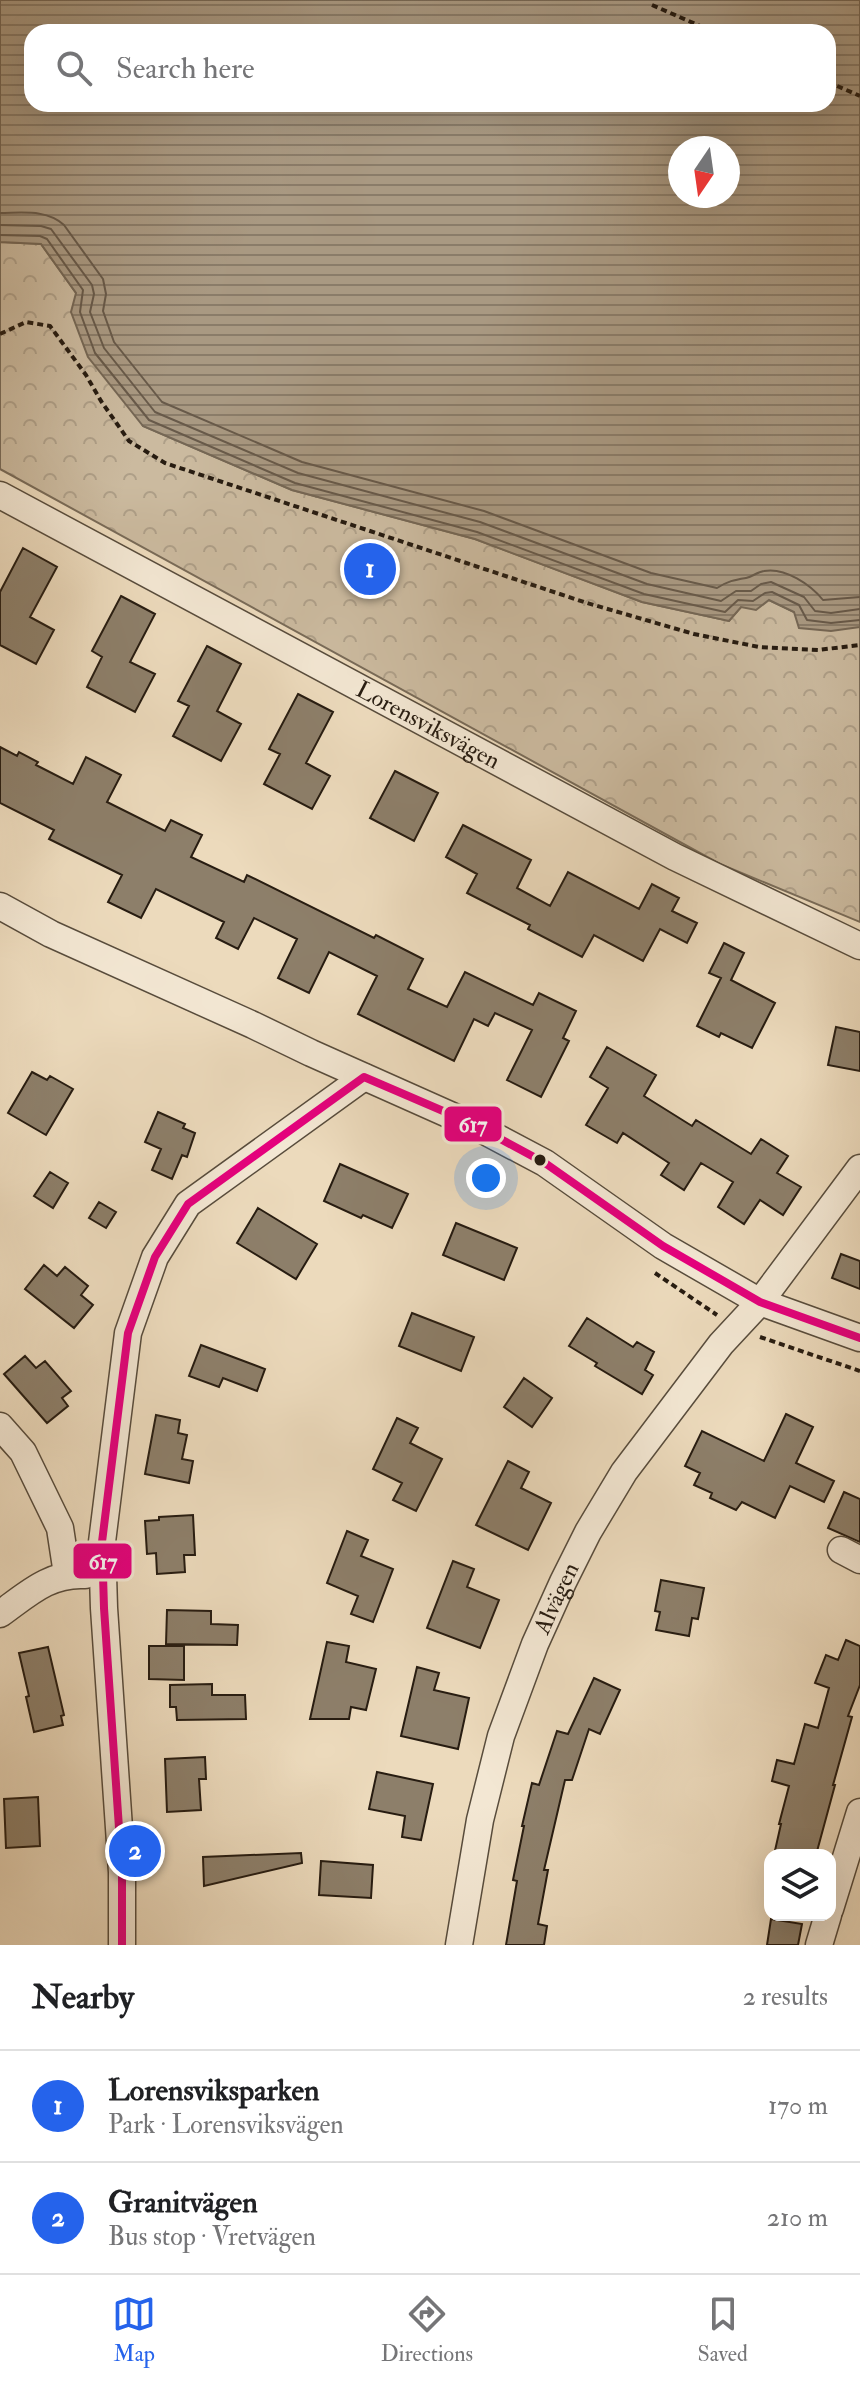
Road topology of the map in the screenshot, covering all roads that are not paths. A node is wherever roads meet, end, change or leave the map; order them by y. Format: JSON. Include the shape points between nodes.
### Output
{"nodes":[{"id":1,"x":0,"y":495,"type":"edge"},
{"id":2,"x":0,"y":906,"type":"edge"},
{"id":3,"x":860,"y":946,"type":"edge"},
{"id":4,"x":364,"y":1077,"type":"junction"},
{"id":5,"x":860,"y":1168,"type":"edge"},
{"id":6,"x":760,"y":1302,"type":"junction"},
{"id":7,"x":860,"y":1338,"type":"edge"},
{"id":8,"x":0,"y":1426,"type":"edge"},
{"id":9,"x":67,"y":1574,"type":"junction"},
{"id":10,"x":103,"y":1576,"type":"junction"},
{"id":11,"x":0,"y":1614,"type":"edge"},
{"id":12,"x":860,"y":1812,"type":"edge"},
{"id":13,"x":836,"y":1889,"type":"edge"},
{"id":14,"x":826,"y":1921,"type":"edge"},
{"id":15,"x":122,"y":1945,"type":"edge"},
{"id":16,"x":459,"y":1945,"type":"edge"},
{"id":17,"x":819,"y":1945,"type":"edge"}],
"edges":[{"from":1,"to":3,"type":"street","name":"Lorensviksvägen","via":[[675,857]]},
{"from":2,"to":4,"type":"street"},
{"from":4,"to":6,"type":"street","via":[[471,1123],[545,1163],[663,1246]]},
{"from":4,"to":10,"type":"street","via":[[188,1204],[155,1257],[128,1333],[102,1542]]},
{"from":5,"to":6,"type":"street"},
{"from":6,"to":7,"type":"street"},
{"from":6,"to":16,"type":"street","name":"Alvägen","via":[[721,1344],[624,1472],[558,1591],[501,1736],[480,1820]]},
{"from":8,"to":9,"type":"street","via":[[23,1452],[60,1528]]},
{"from":9,"to":10,"type":"street"},
{"from":9,"to":11,"type":"street","via":[[49,1580]]},
{"from":10,"to":15,"type":"street"},
{"from":12,"to":13,"type":"street"},
{"from":14,"to":17,"type":"street"}]}
